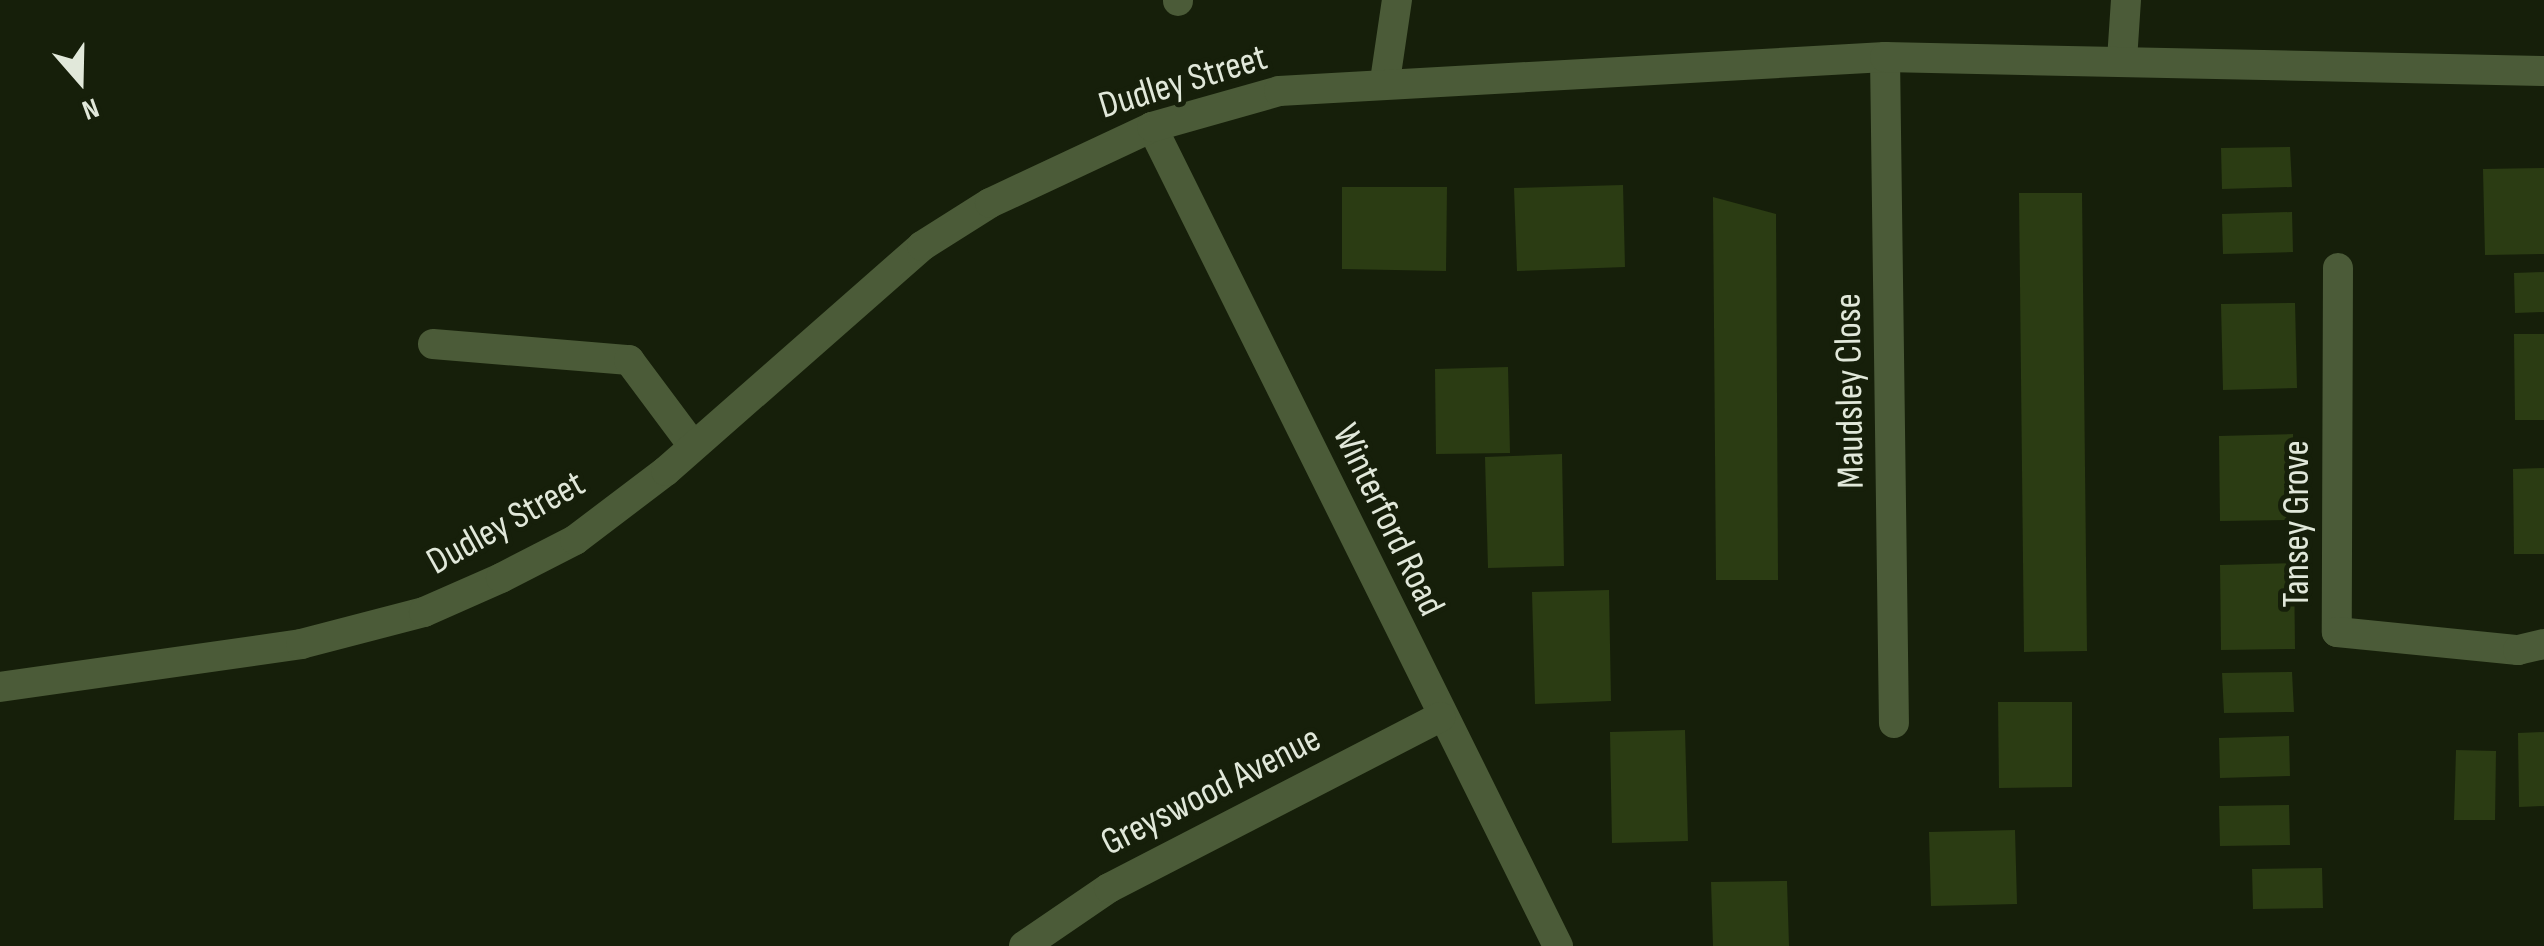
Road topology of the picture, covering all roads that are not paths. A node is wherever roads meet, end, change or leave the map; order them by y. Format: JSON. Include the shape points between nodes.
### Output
{"nodes":[{"id":1,"x":1398,"y":0,"type":"edge"},
{"id":2,"x":2126,"y":0,"type":"edge"},
{"id":3,"x":1885,"y":57,"type":"junction"},
{"id":4,"x":2122,"y":60,"type":"junction"},
{"id":5,"x":2544,"y":72,"type":"edge"},
{"id":6,"x":1385,"y":80,"type":"junction"},
{"id":7,"x":1152,"y":127,"type":"junction"},
{"id":8,"x":2338,"y":268,"type":"dead end"},
{"id":9,"x":433,"y":344,"type":"dead end"},
{"id":10,"x":694,"y":446,"type":"junction"},
{"id":11,"x":2544,"y":644,"type":"edge"},
{"id":12,"x":0,"y":687,"type":"edge"},
{"id":13,"x":1440,"y":717,"type":"junction"},
{"id":14,"x":1894,"y":723,"type":"dead end"},
{"id":15,"x":1024,"y":946,"type":"edge"},
{"id":16,"x":1558,"y":946,"type":"edge"}],
"edges":[{"from":1,"to":6,"type":"street"},
{"from":2,"to":4,"type":"street"},
{"from":3,"to":4,"type":"street","name":"Dudley Street"},
{"from":3,"to":6,"type":"street","name":"Dudley Street"},
{"from":3,"to":14,"type":"street","name":"Maudsley Close"},
{"from":4,"to":5,"type":"street","name":"Dudley Street"},
{"from":6,"to":7,"type":"street","name":"Dudley Street","via":[[1279,91]]},
{"from":7,"to":10,"type":"street","name":"Dudley Street","via":[[1054,168],[922,246]]},
{"from":7,"to":13,"type":"street","name":"Winterford Road"},
{"from":8,"to":11,"type":"street","name":"Tansey Grove","via":[[2337,632],[2518,650]]},
{"from":9,"to":10,"type":"street","via":[[629,360]]},
{"from":10,"to":12,"type":"street","name":"Dudley Street","via":[[575,540],[424,612],[301,644]]},
{"from":13,"to":15,"type":"street","name":"Greyswood Avenue","via":[[1109,888]]},
{"from":13,"to":16,"type":"street","name":"Winterford Road"}]}
